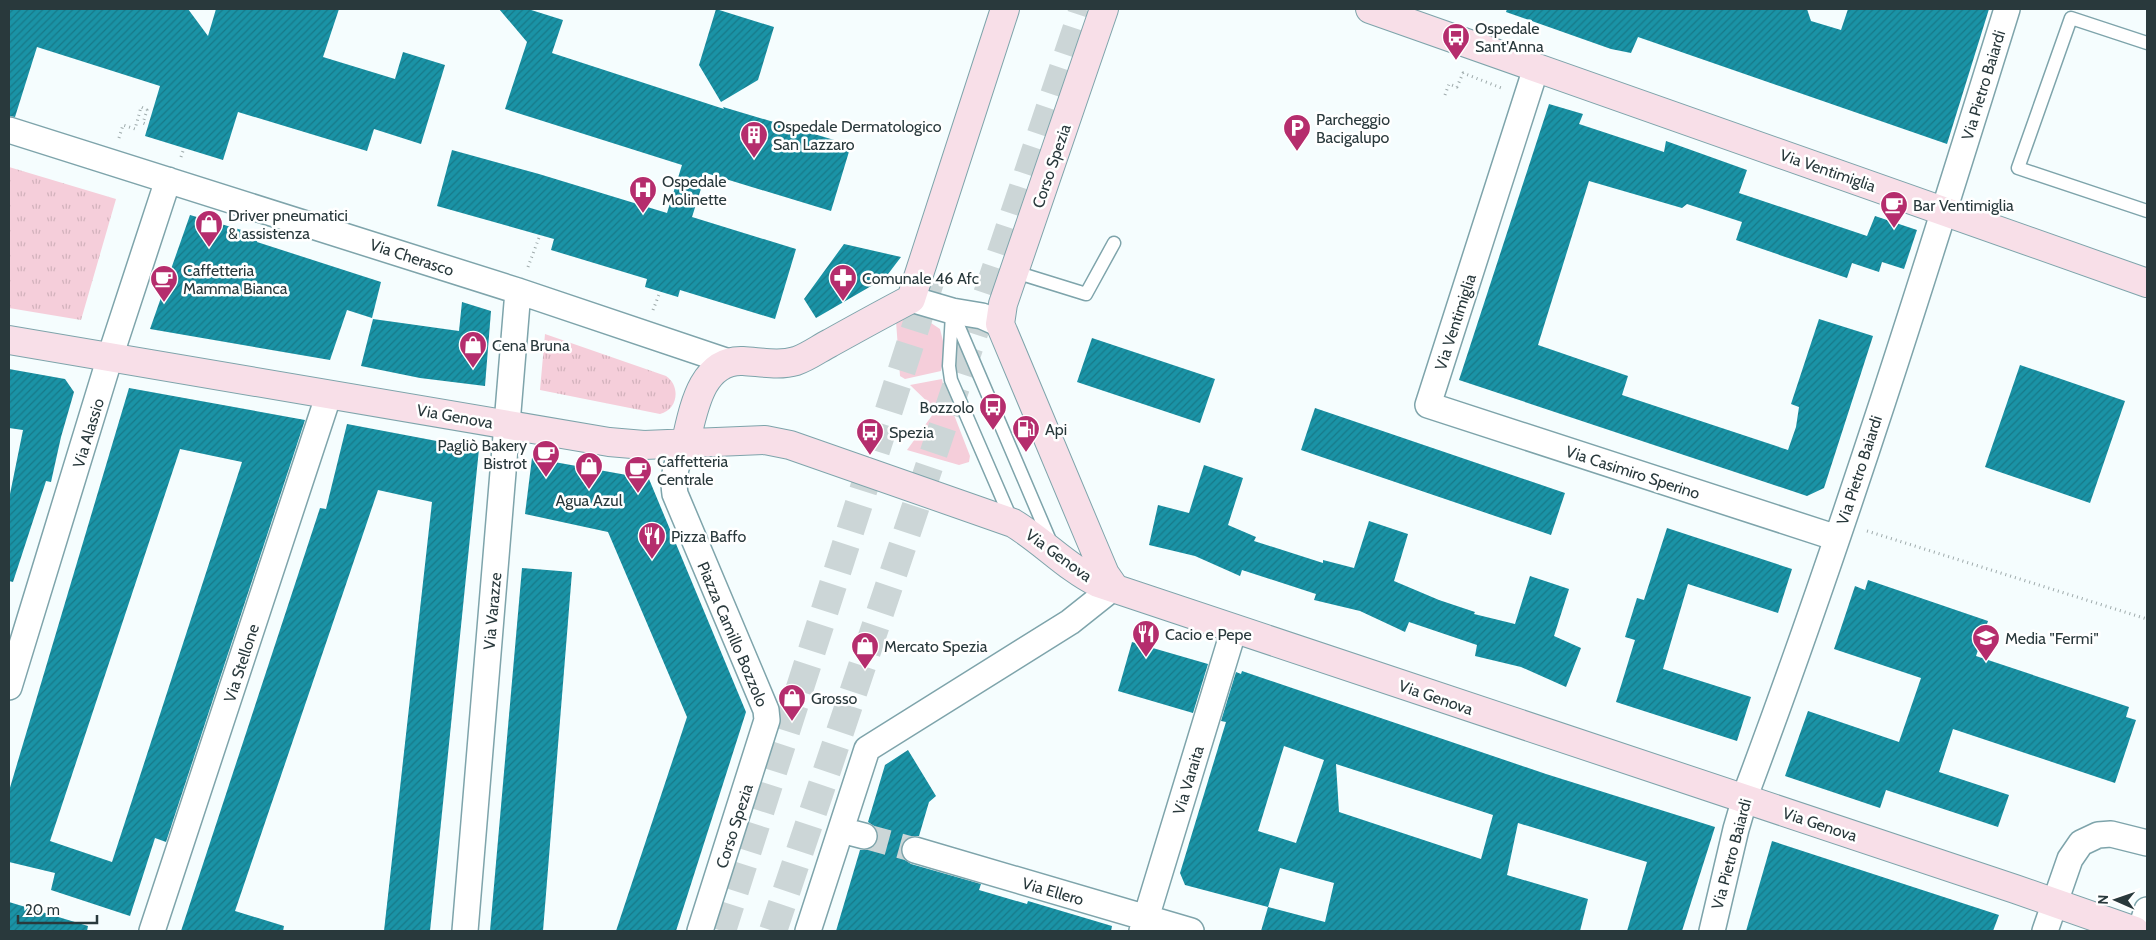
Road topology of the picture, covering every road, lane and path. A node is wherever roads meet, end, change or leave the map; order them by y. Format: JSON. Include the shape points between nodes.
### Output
{"nodes":[{"id":1,"x":1005,"y":9,"type":"edge"},
{"id":2,"x":1104,"y":9,"type":"edge"},
{"id":3,"x":1370,"y":9,"type":"edge"},
{"id":4,"x":2007,"y":9,"type":"edge"},
{"id":5,"x":2147,"y":43,"type":"edge"},
{"id":6,"x":1536,"y":68,"type":"junction"},
{"id":7,"x":1463,"y":73,"type":"dead end"},
{"id":8,"x":1445,"y":95,"type":"dead end"},
{"id":9,"x":148,"y":125,"type":"dead end"},
{"id":10,"x":9,"y":130,"type":"edge"},
{"id":11,"x":112,"y":162,"type":"junction"},
{"id":12,"x":168,"y":180,"type":"junction"},
{"id":13,"x":1944,"y":210,"type":"junction"},
{"id":14,"x":2147,"y":211,"type":"edge"},
{"id":15,"x":540,"y":235,"type":"dead end"},
{"id":16,"x":1114,"y":243,"type":"dead end"},
{"id":17,"x":1014,"y":272,"type":"junction"},
{"id":18,"x":2147,"y":283,"type":"edge"},
{"id":19,"x":518,"y":291,"type":"junction"},
{"id":20,"x":911,"y":298,"type":"junction"},
{"id":21,"x":952,"y":311,"type":"junction"},
{"id":22,"x":1000,"y":324,"type":"junction"},
{"id":23,"x":9,"y":340,"type":"edge"},
{"id":24,"x":110,"y":357,"type":"junction"},
{"id":25,"x":728,"y":362,"type":"junction"},
{"id":26,"x":329,"y":394,"type":"junction"},
{"id":27,"x":1428,"y":405,"type":"joint"},
{"id":28,"x":507,"y":425,"type":"junction"},
{"id":29,"x":685,"y":444,"type":"junction"},
{"id":30,"x":1013,"y":523,"type":"junction"},
{"id":31,"x":1839,"y":530,"type":"junction"},
{"id":32,"x":1056,"y":555,"type":"junction"},
{"id":33,"x":1114,"y":587,"type":"junction"},
{"id":34,"x":2147,"y":619,"type":"edge"},
{"id":35,"x":1234,"y":629,"type":"junction"},
{"id":36,"x":9,"y":687,"type":"edge"},
{"id":37,"x":767,"y":720,"type":"joint"},
{"id":38,"x":1745,"y":800,"type":"junction"},
{"id":39,"x":2147,"y":843,"type":"edge"},
{"id":40,"x":915,"y":850,"type":"tunnel mouth"},
{"id":41,"x":2054,"y":904,"type":"junction"},
{"id":42,"x":2147,"y":910,"type":"edge"},
{"id":43,"x":1144,"y":925,"type":"edge"},
{"id":44,"x":152,"y":931,"type":"edge"},
{"id":45,"x":465,"y":931,"type":"edge"},
{"id":46,"x":700,"y":931,"type":"edge"},
{"id":47,"x":808,"y":931,"type":"edge"},
{"id":48,"x":1191,"y":931,"type":"edge"},
{"id":49,"x":1712,"y":931,"type":"edge"},
{"id":50,"x":2045,"y":931,"type":"edge"},
{"id":51,"x":2135,"y":931,"type":"edge"},
{"id":52,"x":2140,"y":931,"type":"edge"}],
"edges":[{"from":1,"to":20,"type":"street"},
{"from":2,"to":17,"type":"street","name":"Corso Spezia"},
{"from":3,"to":6,"type":"street","name":"Via Ventimiglia","via":[[1419,22]]},
{"from":4,"to":13,"type":"street","name":"Via Pietro Baiardi"},
{"from":5,"to":14,"type":"lane","via":[[2071,18],[2018,168]]},
{"from":6,"to":13,"type":"street","name":"Via Ventimiglia"},
{"from":6,"to":27,"type":"street","name":"Via Ventimiglia"},
{"from":7,"to":8,"type":"path","via":[[1456,87],[1449,84]]},
{"from":9,"to":11,"type":"path","via":[[143,123],[147,110],[141,108],[135,129],[123,125]]},
{"from":10,"to":11,"type":"street","name":"Via Cherasco"},
{"from":11,"to":12,"type":"street","name":"Via Cherasco"},
{"from":12,"to":19,"type":"street","name":"Via Cherasco"},
{"from":12,"to":24,"type":"street","name":"Via Alassio"},
{"from":13,"to":18,"type":"street","name":"Via Ventimiglia"},
{"from":13,"to":31,"type":"street","name":"Via Pietro Baiardi"},
{"from":15,"to":19,"type":"path"},
{"from":16,"to":17,"type":"lane","via":[[1086,294]]},
{"from":17,"to":22,"type":"street","name":"Corso Spezia"},
{"from":19,"to":25,"type":"street","name":"Via Cherasco"},
{"from":19,"to":28,"type":"street","name":"Via Varazze"},
{"from":20,"to":21,"type":"street"},
{"from":20,"to":25,"type":"street","via":[[798,360]]},
{"from":21,"to":22,"type":"street","via":[[982,316]]},
{"from":21,"to":30,"type":"lane","via":[[951,380]]},
{"from":21,"to":32,"type":"lane"},
{"from":22,"to":33,"type":"street","via":[[1105,574]]},
{"from":23,"to":24,"type":"street","name":"Via Genova"},
{"from":24,"to":26,"type":"street","name":"Via Genova"},
{"from":24,"to":36,"type":"street","name":"Via Alassio"},
{"from":25,"to":29,"type":"street","name":"Piazza Camillo Bozzolo","via":[[703,386]]},
{"from":26,"to":28,"type":"street","name":"Via Genova"},
{"from":26,"to":44,"type":"street","name":"Via Stellone"},
{"from":27,"to":31,"type":"street","name":"Via Casimiro Sperino"},
{"from":28,"to":29,"type":"street","name":"Via Genova","via":[[609,442]]},
{"from":28,"to":45,"type":"street","name":"Via Varazze"},
{"from":29,"to":30,"type":"street","name":"Via Genova","via":[[765,440],[784,443]]},
{"from":29,"to":37,"type":"street","name":"Piazza Camillo Bozzolo","via":[[673,480],[675,494],[766,710]]},
{"from":30,"to":32,"type":"street","name":"Via Genova"},
{"from":31,"to":34,"type":"path"},
{"from":31,"to":38,"type":"street","name":"Via Pietro Baiardi"},
{"from":32,"to":33,"type":"street","name":"Via Genova","via":[[1081,575]]},
{"from":33,"to":35,"type":"street","name":"Via Genova"},
{"from":33,"to":47,"type":"street","via":[[1070,622],[867,749],[853,833]]},
{"from":35,"to":38,"type":"street","name":"Via Genova"},
{"from":35,"to":43,"type":"street","name":"Via Varaita"},
{"from":37,"to":46,"type":"street","name":"Corso Spezia"},
{"from":38,"to":41,"type":"street","name":"Via Genova"},
{"from":38,"to":49,"type":"street","name":"Via Pietro Baiardi"},
{"from":39,"to":41,"type":"street","via":[[2111,834],[2098,835],[2081,843],[2070,859]]},
{"from":40,"to":43,"type":"street","name":"Via Ellero"},
{"from":41,"to":50,"type":"street"},
{"from":41,"to":51,"type":"street","name":"Via Genova"},
{"from":42,"to":52,"type":"street"},
{"from":43,"to":48,"type":"street","name":"Via Ellero"}]}
